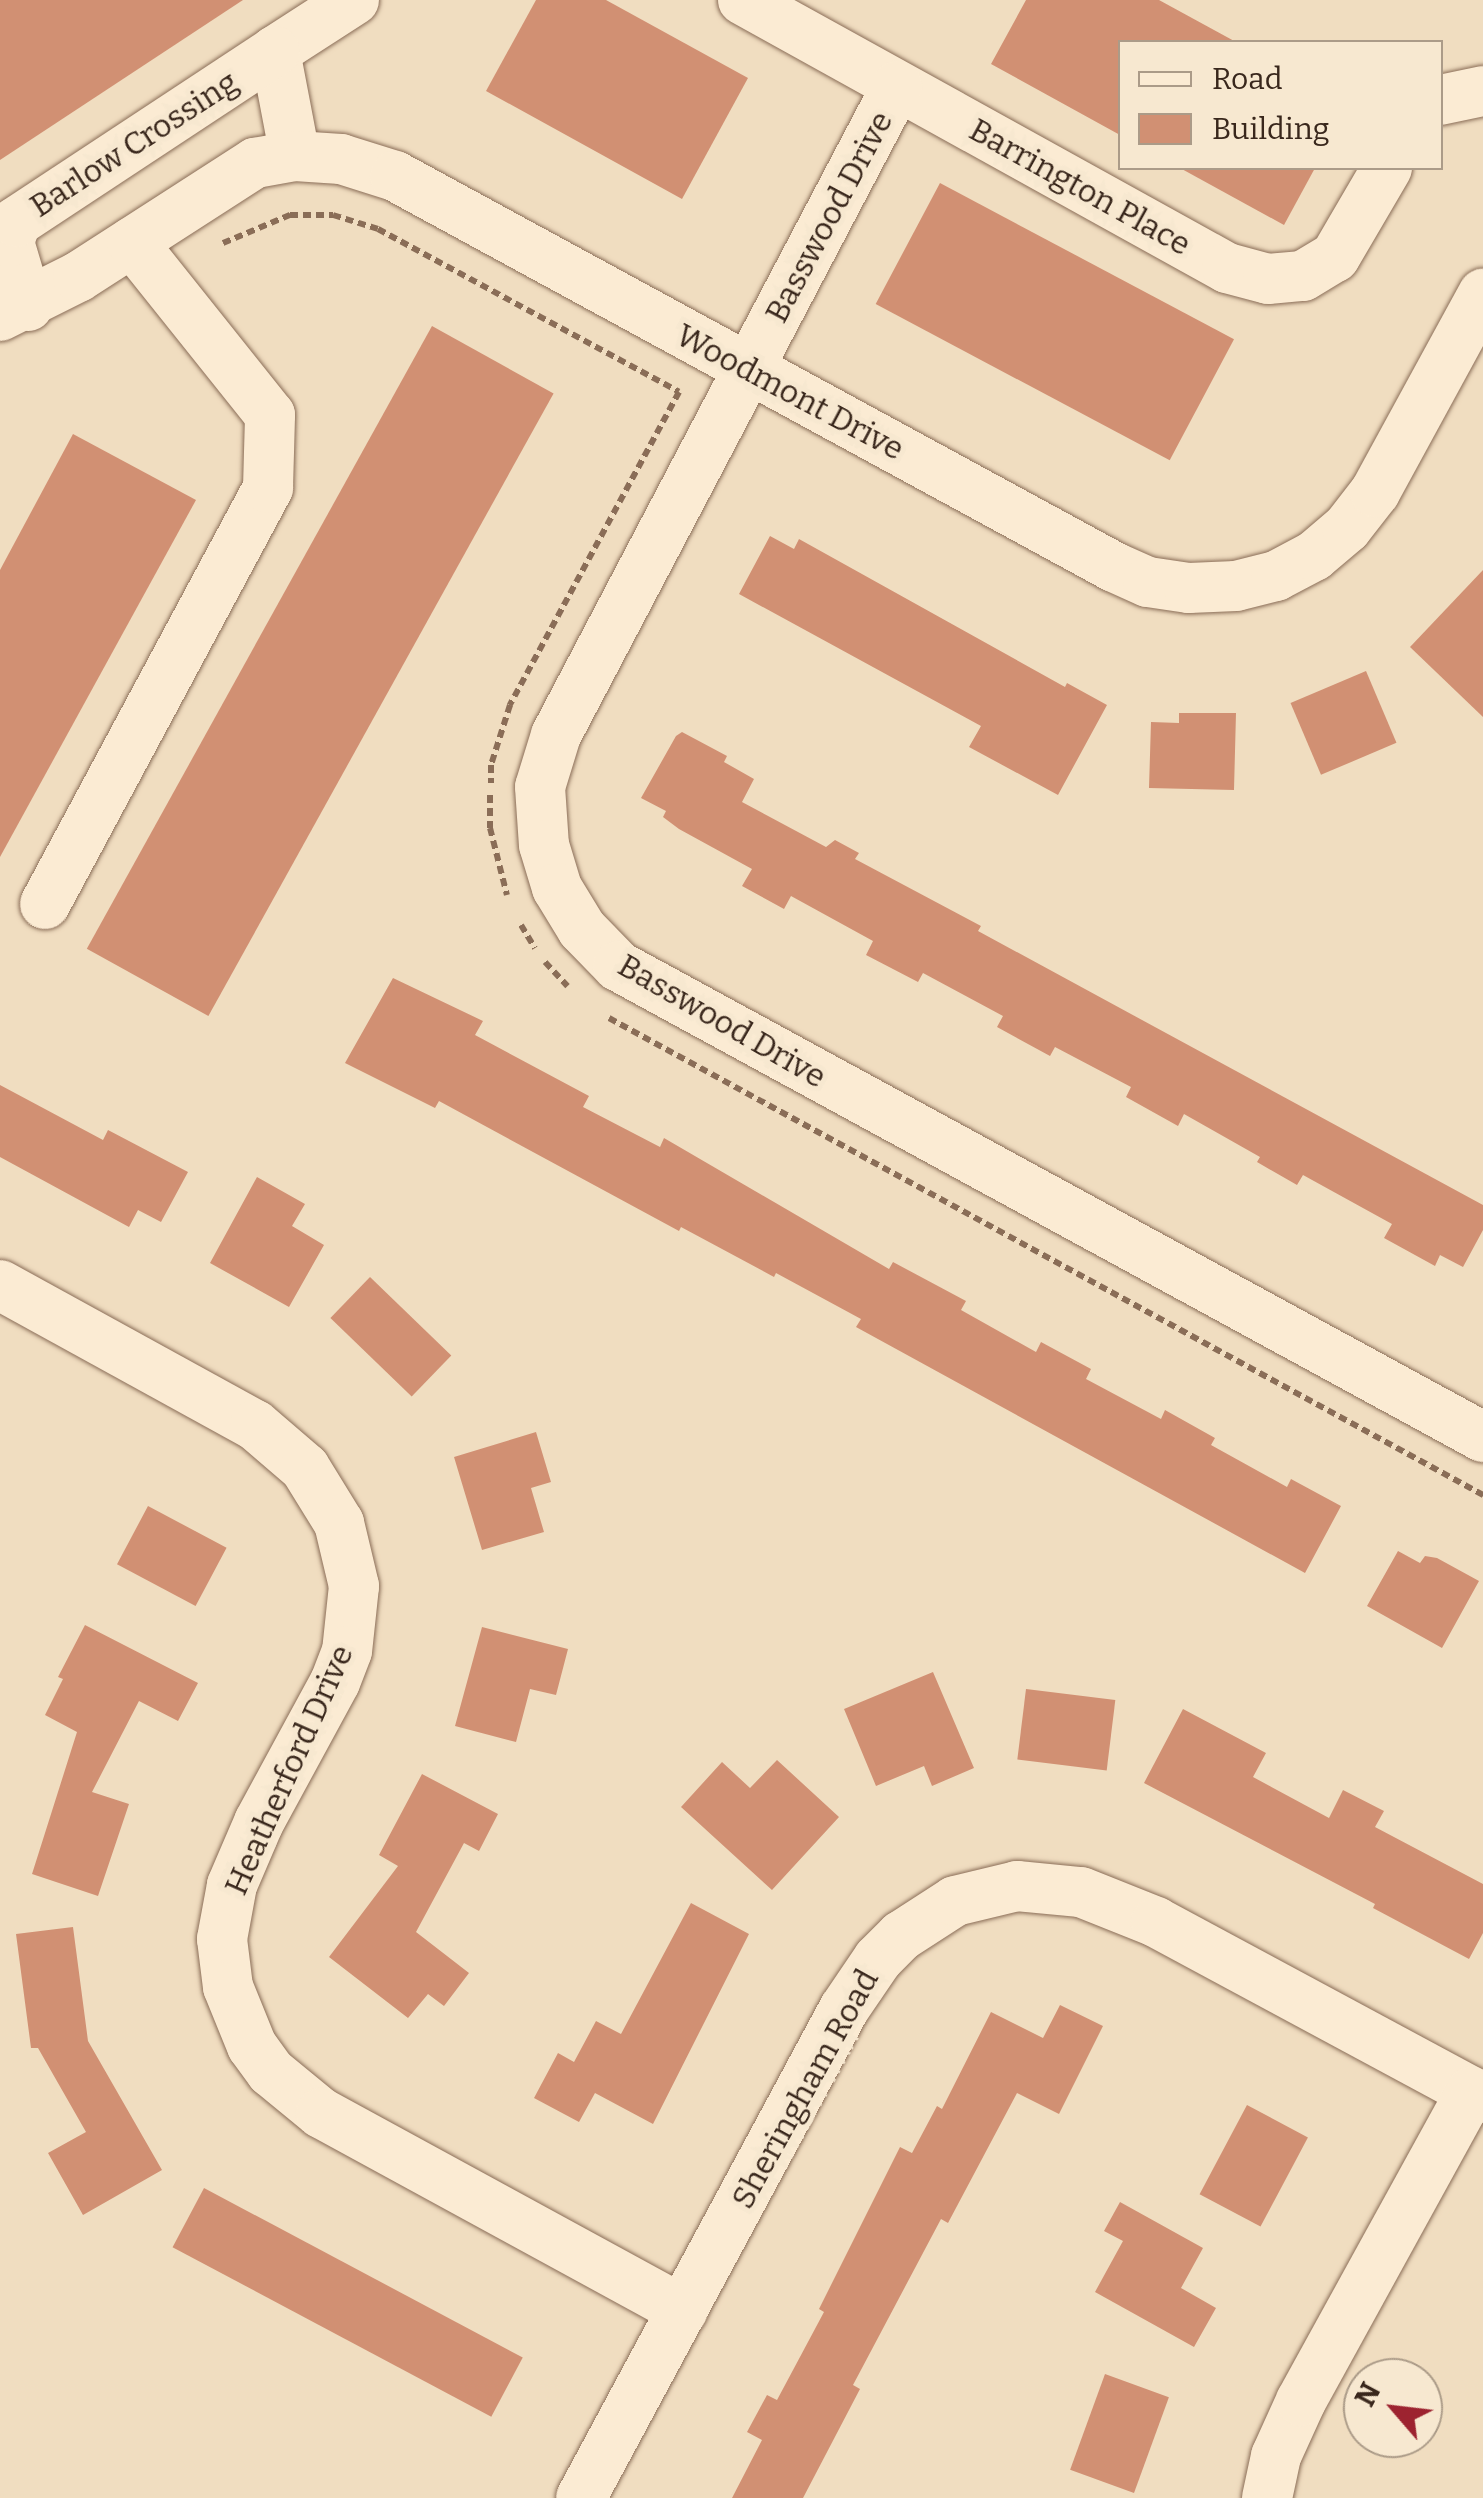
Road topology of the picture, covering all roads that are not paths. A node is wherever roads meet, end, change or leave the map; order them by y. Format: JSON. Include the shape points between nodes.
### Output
{"nodes":[{"id":1,"x":354,"y":0,"type":"edge"},
{"id":2,"x":743,"y":0,"type":"edge"},
{"id":3,"x":276,"y":51,"type":"junction"},
{"id":4,"x":897,"y":86,"type":"junction"},
{"id":5,"x":1483,"y":92,"type":"edge"},
{"id":6,"x":1443,"y":99,"type":"edge"},
{"id":7,"x":294,"y":156,"type":"junction"},
{"id":8,"x":1385,"y":170,"type":"edge"},
{"id":9,"x":132,"y":242,"type":"junction"},
{"id":10,"x":1483,"y":294,"type":"edge"},
{"id":11,"x":14,"y":311,"type":"edge"},
{"id":12,"x":748,"y":370,"type":"junction"},
{"id":13,"x":45,"y":904,"type":"dead end"},
{"id":14,"x":0,"y":1284,"type":"edge"},
{"id":15,"x":1483,"y":1437,"type":"edge"},
{"id":16,"x":1477,"y":2095,"type":"edge"},
{"id":17,"x":683,"y":2310,"type":"junction"},
{"id":18,"x":581,"y":2498,"type":"edge"},
{"id":19,"x":1267,"y":2498,"type":"edge"}],
"edges":[{"from":1,"to":3,"type":"street","name":"Barlow Crossing"},
{"from":2,"to":4,"type":"street","name":"Barrington Place"},
{"from":3,"to":7,"type":"street","name":"Barlow Crossing"},
{"from":3,"to":11,"type":"street","name":"Barlow Crossing","via":[[16,222],[9,242]]},
{"from":4,"to":8,"type":"street","name":"Barrington Place","via":[[1227,268],[1268,279],[1303,276],[1335,257]]},
{"from":4,"to":12,"type":"street","name":"Basswood Drive"},
{"from":5,"to":6,"type":"street"},
{"from":7,"to":9,"type":"street","name":"Woodmont Drive","via":[[255,163]]},
{"from":7,"to":12,"type":"street","name":"Woodmont Drive","via":[[341,159],[395,176]]},
{"from":9,"to":11,"type":"street","name":"Woodmont Drive"},
{"from":9,"to":13,"type":"street","via":[[270,415],[268,488]]},
{"from":10,"to":12,"type":"street","name":"Woodmont Drive","via":[[1376,492],[1347,528],[1276,576],[1236,586],[1148,582]]},
{"from":12,"to":15,"type":"street","name":"Basswood Drive","via":[[556,735],[540,788],[544,846],[557,888],[582,929],[618,966],[679,1002]]},
{"from":14,"to":17,"type":"street","name":"Heatherford Drive","via":[[255,1425],[305,1468],[339,1523],[354,1586],[347,1650],[232,1884],[222,1940],[228,1987],[252,2046],[271,2072],[321,2113]]},
{"from":16,"to":17,"type":"street","name":"Sheringham Road","via":[[1156,1922],[1049,1886],[985,1891],[926,1916],[878,1959],[844,2009]]},
{"from":16,"to":19,"type":"street","via":[[1301,2401],[1276,2456]]},
{"from":17,"to":18,"type":"street","name":"Sheringham Road"}]}
